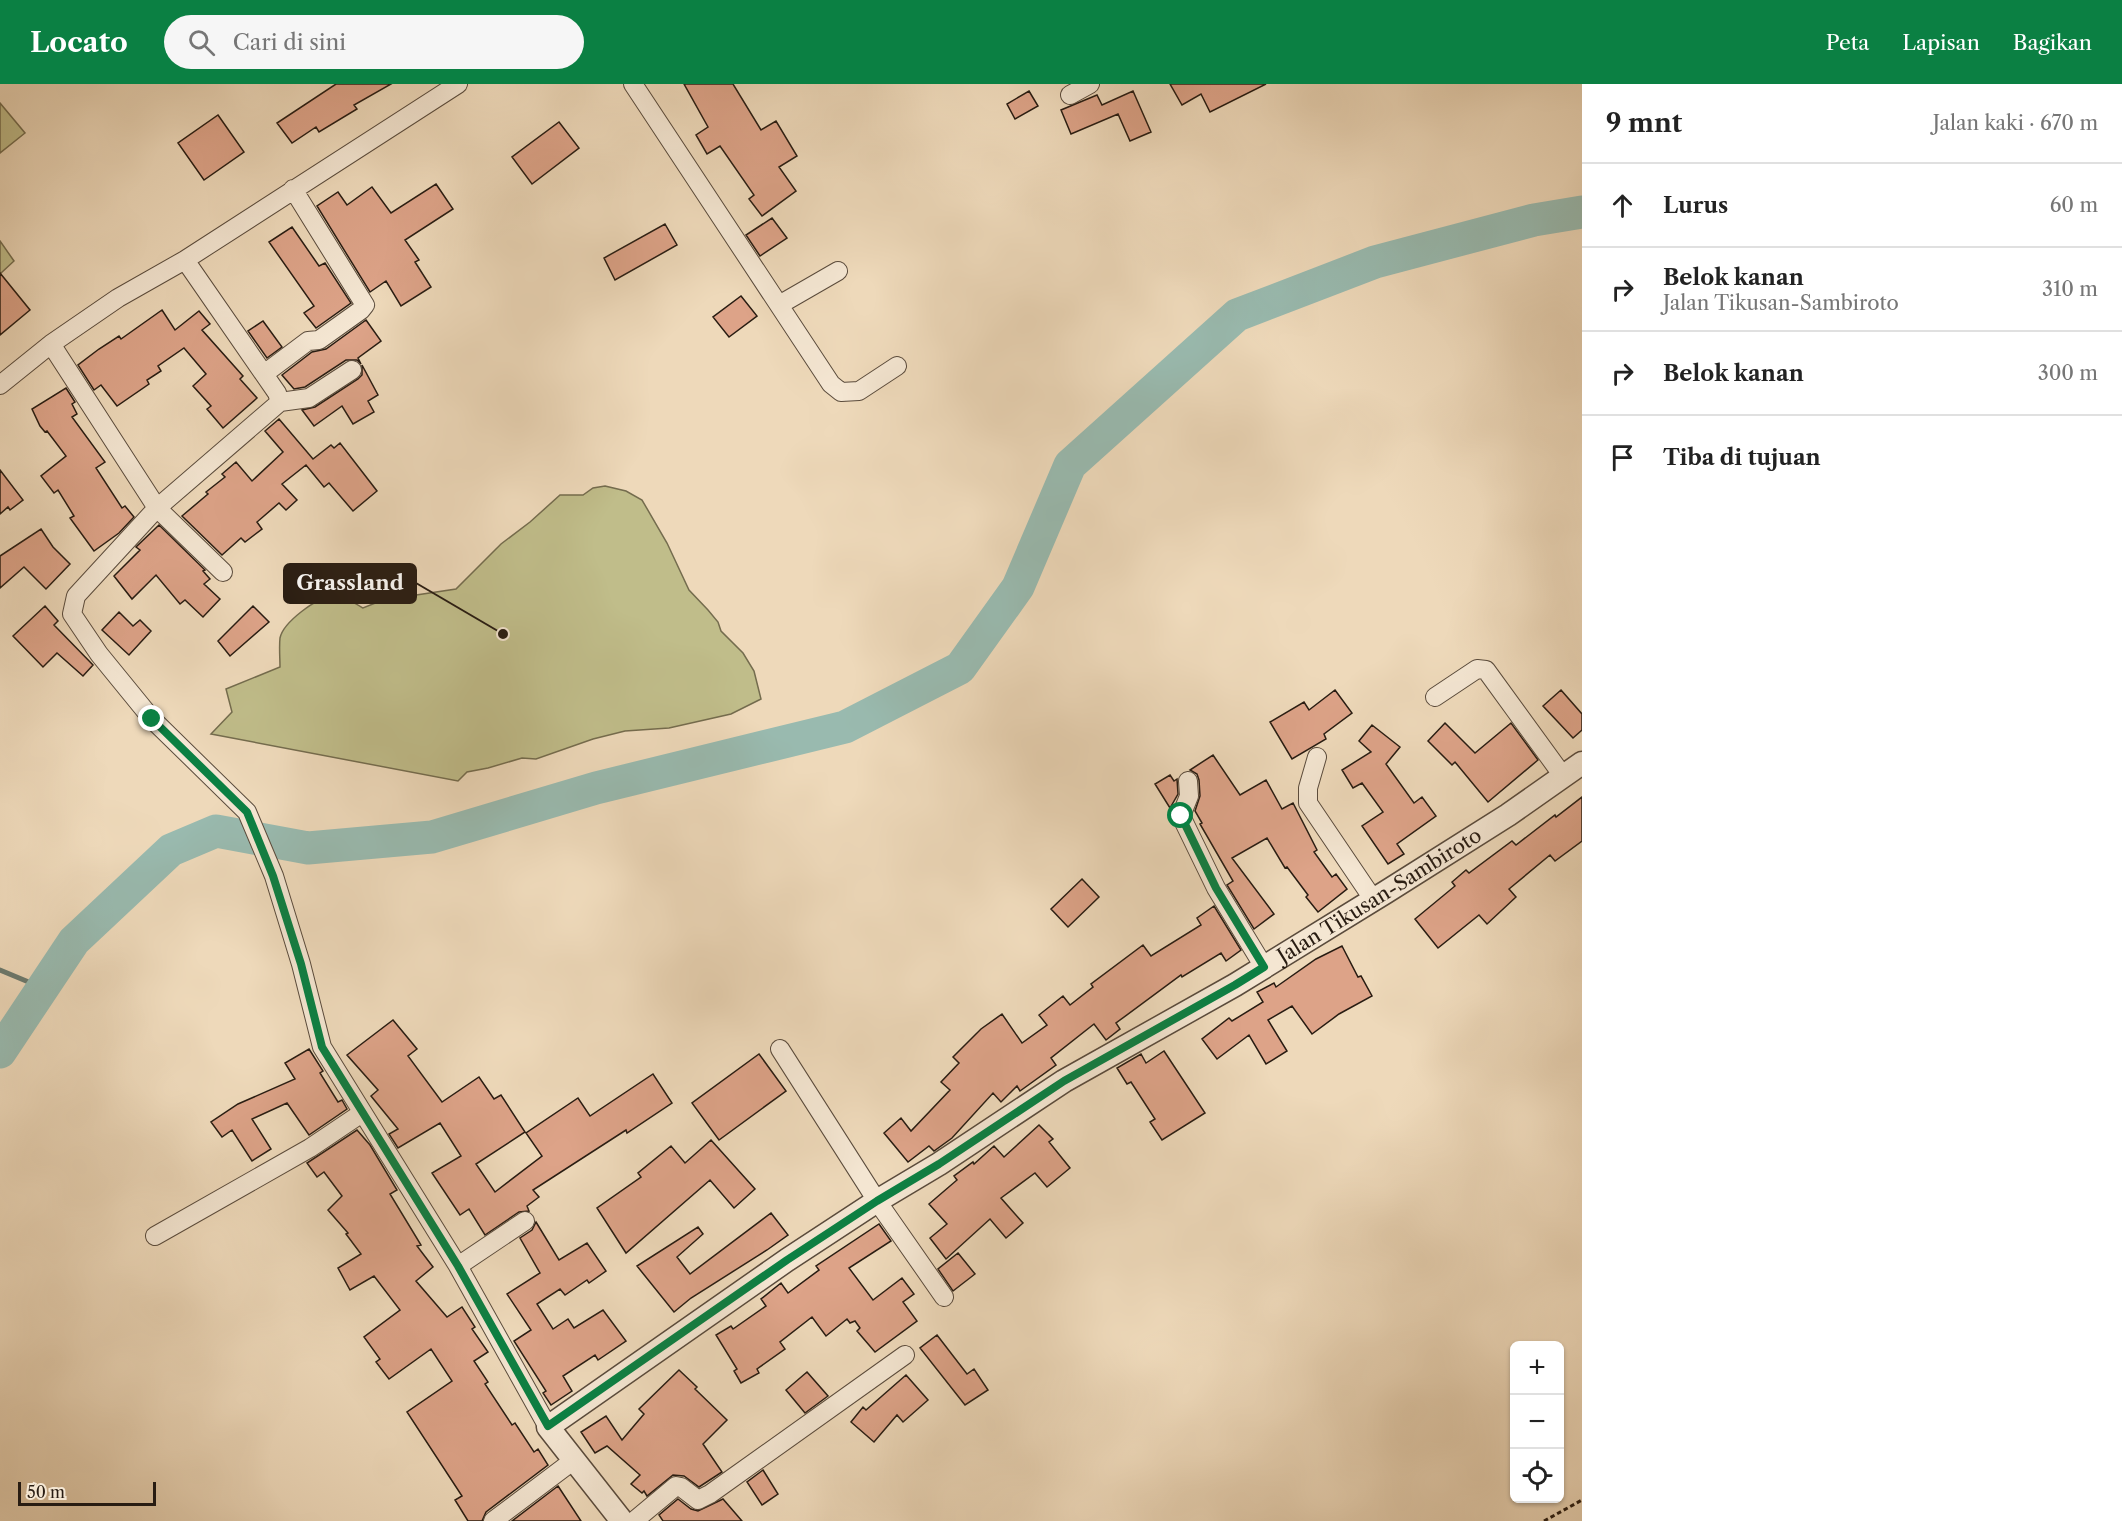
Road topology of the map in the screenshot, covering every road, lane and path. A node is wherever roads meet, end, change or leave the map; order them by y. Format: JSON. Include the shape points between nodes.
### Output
{"nodes":[{"id":1,"x":458,"y":84,"type":"edge"},
{"id":2,"x":633,"y":84,"type":"edge"},
{"id":3,"x":1090,"y":84,"type":"edge"},
{"id":4,"x":1070,"y":95,"type":"dead end"},
{"id":5,"x":293,"y":189,"type":"junction"},
{"id":6,"x":185,"y":260,"type":"junction"},
{"id":7,"x":838,"y":271,"type":"dead end"},
{"id":8,"x":779,"y":305,"type":"junction"},
{"id":9,"x":51,"y":344,"type":"junction"},
{"id":10,"x":897,"y":366,"type":"dead end"},
{"id":11,"x":352,"y":370,"type":"dead end"},
{"id":12,"x":264,"y":374,"type":"junction"},
{"id":13,"x":0,"y":385,"type":"edge"},
{"id":14,"x":280,"y":402,"type":"junction"},
{"id":15,"x":157,"y":508,"type":"junction"},
{"id":16,"x":223,"y":572,"type":"dead end"},
{"id":17,"x":1435,"y":697,"type":"dead end"},
{"id":18,"x":1317,"y":757,"type":"dead end"},
{"id":19,"x":1582,"y":763,"type":"edge"},
{"id":20,"x":1563,"y":776,"type":"junction"},
{"id":21,"x":1188,"y":781,"type":"dead end"},
{"id":22,"x":1373,"y":899,"type":"junction"},
{"id":23,"x":1264,"y":967,"type":"junction"},
{"id":24,"x":780,"y":1049,"type":"dead end"},
{"id":25,"x":362,"y":1113,"type":"junction"},
{"id":26,"x":877,"y":1201,"type":"junction"},
{"id":27,"x":525,"y":1221,"type":"dead end"},
{"id":28,"x":155,"y":1236,"type":"dead end"},
{"id":29,"x":458,"y":1266,"type":"junction"},
{"id":30,"x":944,"y":1297,"type":"dead end"},
{"id":31,"x":905,"y":1355,"type":"dead end"},
{"id":32,"x":548,"y":1426,"type":"junction"},
{"id":33,"x":574,"y":1460,"type":"junction"},
{"id":34,"x":1582,"y":1500,"type":"edge"},
{"id":35,"x":493,"y":1521,"type":"edge"},
{"id":36,"x":622,"y":1521,"type":"edge"},
{"id":37,"x":634,"y":1521,"type":"edge"},
{"id":38,"x":1544,"y":1521,"type":"edge"}],
"edges":[{"from":1,"to":5,"type":"street"},
{"from":2,"to":8,"type":"street"},
{"from":3,"to":4,"type":"street"},
{"from":5,"to":6,"type":"street"},
{"from":5,"to":12,"type":"street","via":[[365,305]]},
{"from":6,"to":9,"type":"street","via":[[118,298]]},
{"from":6,"to":12,"type":"street"},
{"from":7,"to":8,"type":"street"},
{"from":8,"to":10,"type":"street","via":[[831,384],[841,392],[859,391]]},
{"from":9,"to":13,"type":"street"},
{"from":9,"to":15,"type":"street"},
{"from":11,"to":14,"type":"street","via":[[309,398]]},
{"from":12,"to":14,"type":"street"},
{"from":14,"to":15,"type":"street"},
{"from":15,"to":16,"type":"street"},
{"from":15,"to":25,"type":"street","via":[[76,596],[72,614],[152,719],[247,812],[273,876],[322,1047]]},
{"from":17,"to":20,"type":"street","via":[[1476,669],[1486,670]]},
{"from":18,"to":22,"type":"street","via":[[1308,803]]},
{"from":19,"to":20,"type":"street","name":"Jalan Tikusan-Sambiroto"},
{"from":20,"to":22,"type":"street","name":"Jalan Tikusan-Sambiroto"},
{"from":21,"to":23,"type":"street","via":[[1189,796],[1181,816],[1216,888]]},
{"from":22,"to":23,"type":"street","name":"Jalan Tikusan-Sambiroto"},
{"from":23,"to":26,"type":"street","name":"Jalan Tikusan-Sambiroto","via":[[1064,1081]]},
{"from":24,"to":26,"type":"street"},
{"from":25,"to":28,"type":"street","via":[[310,1148]]},
{"from":25,"to":29,"type":"street"},
{"from":26,"to":30,"type":"street"},
{"from":26,"to":32,"type":"street","name":"Jalan Tikusan-Sambiroto"},
{"from":27,"to":29,"type":"street"},
{"from":29,"to":32,"type":"street"},
{"from":31,"to":37,"type":"street","via":[[710,1494],[698,1500],[676,1486]]},
{"from":32,"to":33,"type":"street"},
{"from":33,"to":35,"type":"street"},
{"from":33,"to":36,"type":"street"},
{"from":34,"to":38,"type":"path"}]}
